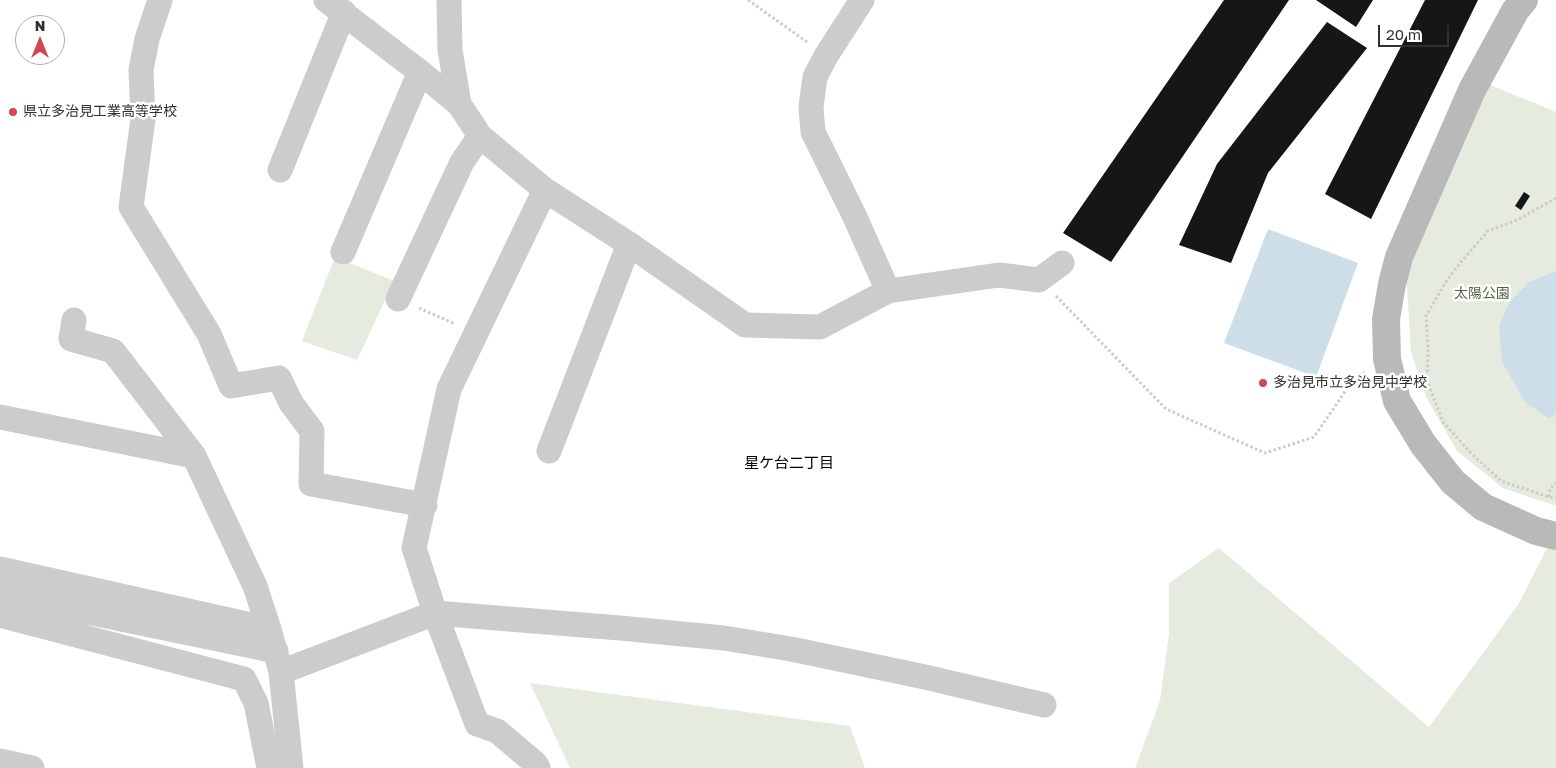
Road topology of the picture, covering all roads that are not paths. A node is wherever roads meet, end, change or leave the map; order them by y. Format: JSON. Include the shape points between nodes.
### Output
{"nodes":[{"id":1,"x":160,"y":0,"type":"edge"},
{"id":2,"x":449,"y":0,"type":"edge"},
{"id":3,"x":862,"y":0,"type":"edge"},
{"id":4,"x":1524,"y":0,"type":"edge"},
{"id":5,"x":335,"y":6,"type":"edge"},
{"id":6,"x":420,"y":72,"type":"junction"},
{"id":7,"x":458,"y":104,"type":"junction"},
{"id":8,"x":480,"y":136,"type":"junction"},
{"id":9,"x":280,"y":170,"type":"dead end"},
{"id":10,"x":546,"y":190,"type":"junction"},
{"id":11,"x":630,"y":244,"type":"junction"},
{"id":12,"x":343,"y":252,"type":"dead end"},
{"id":13,"x":1062,"y":263,"type":"dead end"},
{"id":14,"x":888,"y":291,"type":"junction"},
{"id":15,"x":398,"y":299,"type":"road end"},
{"id":16,"x":74,"y":320,"type":"dead end"},
{"id":17,"x":0,"y":417,"type":"edge"},
{"id":18,"x":549,"y":451,"type":"dead end"},
{"id":19,"x":194,"y":456,"type":"junction"},
{"id":20,"x":425,"y":504,"type":"junction"},
{"id":21,"x":1556,"y":536,"type":"edge"},
{"id":22,"x":0,"y":569,"type":"edge"},
{"id":23,"x":0,"y":594,"type":"edge"},
{"id":24,"x":435,"y":613,"type":"junction"},
{"id":25,"x":0,"y":615,"type":"edge"},
{"id":26,"x":275,"y":651,"type":"junction"},
{"id":27,"x":1044,"y":705,"type":"dead end"},
{"id":28,"x":0,"y":761,"type":"edge"},
{"id":29,"x":32,"y":768,"type":"edge"},
{"id":30,"x":269,"y":768,"type":"edge"},
{"id":31,"x":291,"y":768,"type":"edge"},
{"id":32,"x":538,"y":768,"type":"edge"}],
"edges":[{"from":1,"to":20,"type":"street","via":[[141,70],[143,119],[131,207],[209,334],[231,386],[279,378],[291,403],[312,431],[311,484]]},
{"from":2,"to":7,"type":"street","via":[[450,50]]},
{"from":3,"to":14,"type":"street","via":[[815,77],[811,107],[813,132]]},
{"from":4,"to":21,"type":"street","via":[[1472,90],[1399,257],[1386,319],[1387,359],[1397,401],[1453,482],[1483,507],[1536,531]]},
{"from":5,"to":6,"type":"street"},
{"from":5,"to":9,"type":"street"},
{"from":6,"to":7,"type":"street"},
{"from":6,"to":12,"type":"street"},
{"from":7,"to":8,"type":"street"},
{"from":8,"to":10,"type":"street"},
{"from":8,"to":15,"type":"street","via":[[462,162]]},
{"from":10,"to":11,"type":"street"},
{"from":10,"to":20,"type":"street","via":[[450,389]]},
{"from":11,"to":14,"type":"street","via":[[745,325],[820,327]]},
{"from":11,"to":18,"type":"street"},
{"from":13,"to":14,"type":"street","via":[[1039,280],[999,275]]},
{"from":16,"to":19,"type":"street","via":[[70,340],[113,351]]},
{"from":17,"to":19,"type":"street"},
{"from":19,"to":26,"type":"street","via":[[255,586]]},
{"from":20,"to":24,"type":"street","via":[[414,548]]},
{"from":22,"to":26,"type":"street"},
{"from":23,"to":26,"type":"street"},
{"from":24,"to":26,"type":"street"},
{"from":24,"to":27,"type":"street","via":[[743,641],[925,677]]},
{"from":24,"to":32,"type":"street","via":[[477,724],[498,731]]},
{"from":25,"to":30,"type":"street","via":[[244,679],[256,703]]},
{"from":26,"to":31,"type":"street"},
{"from":28,"to":29,"type":"street"}]}
